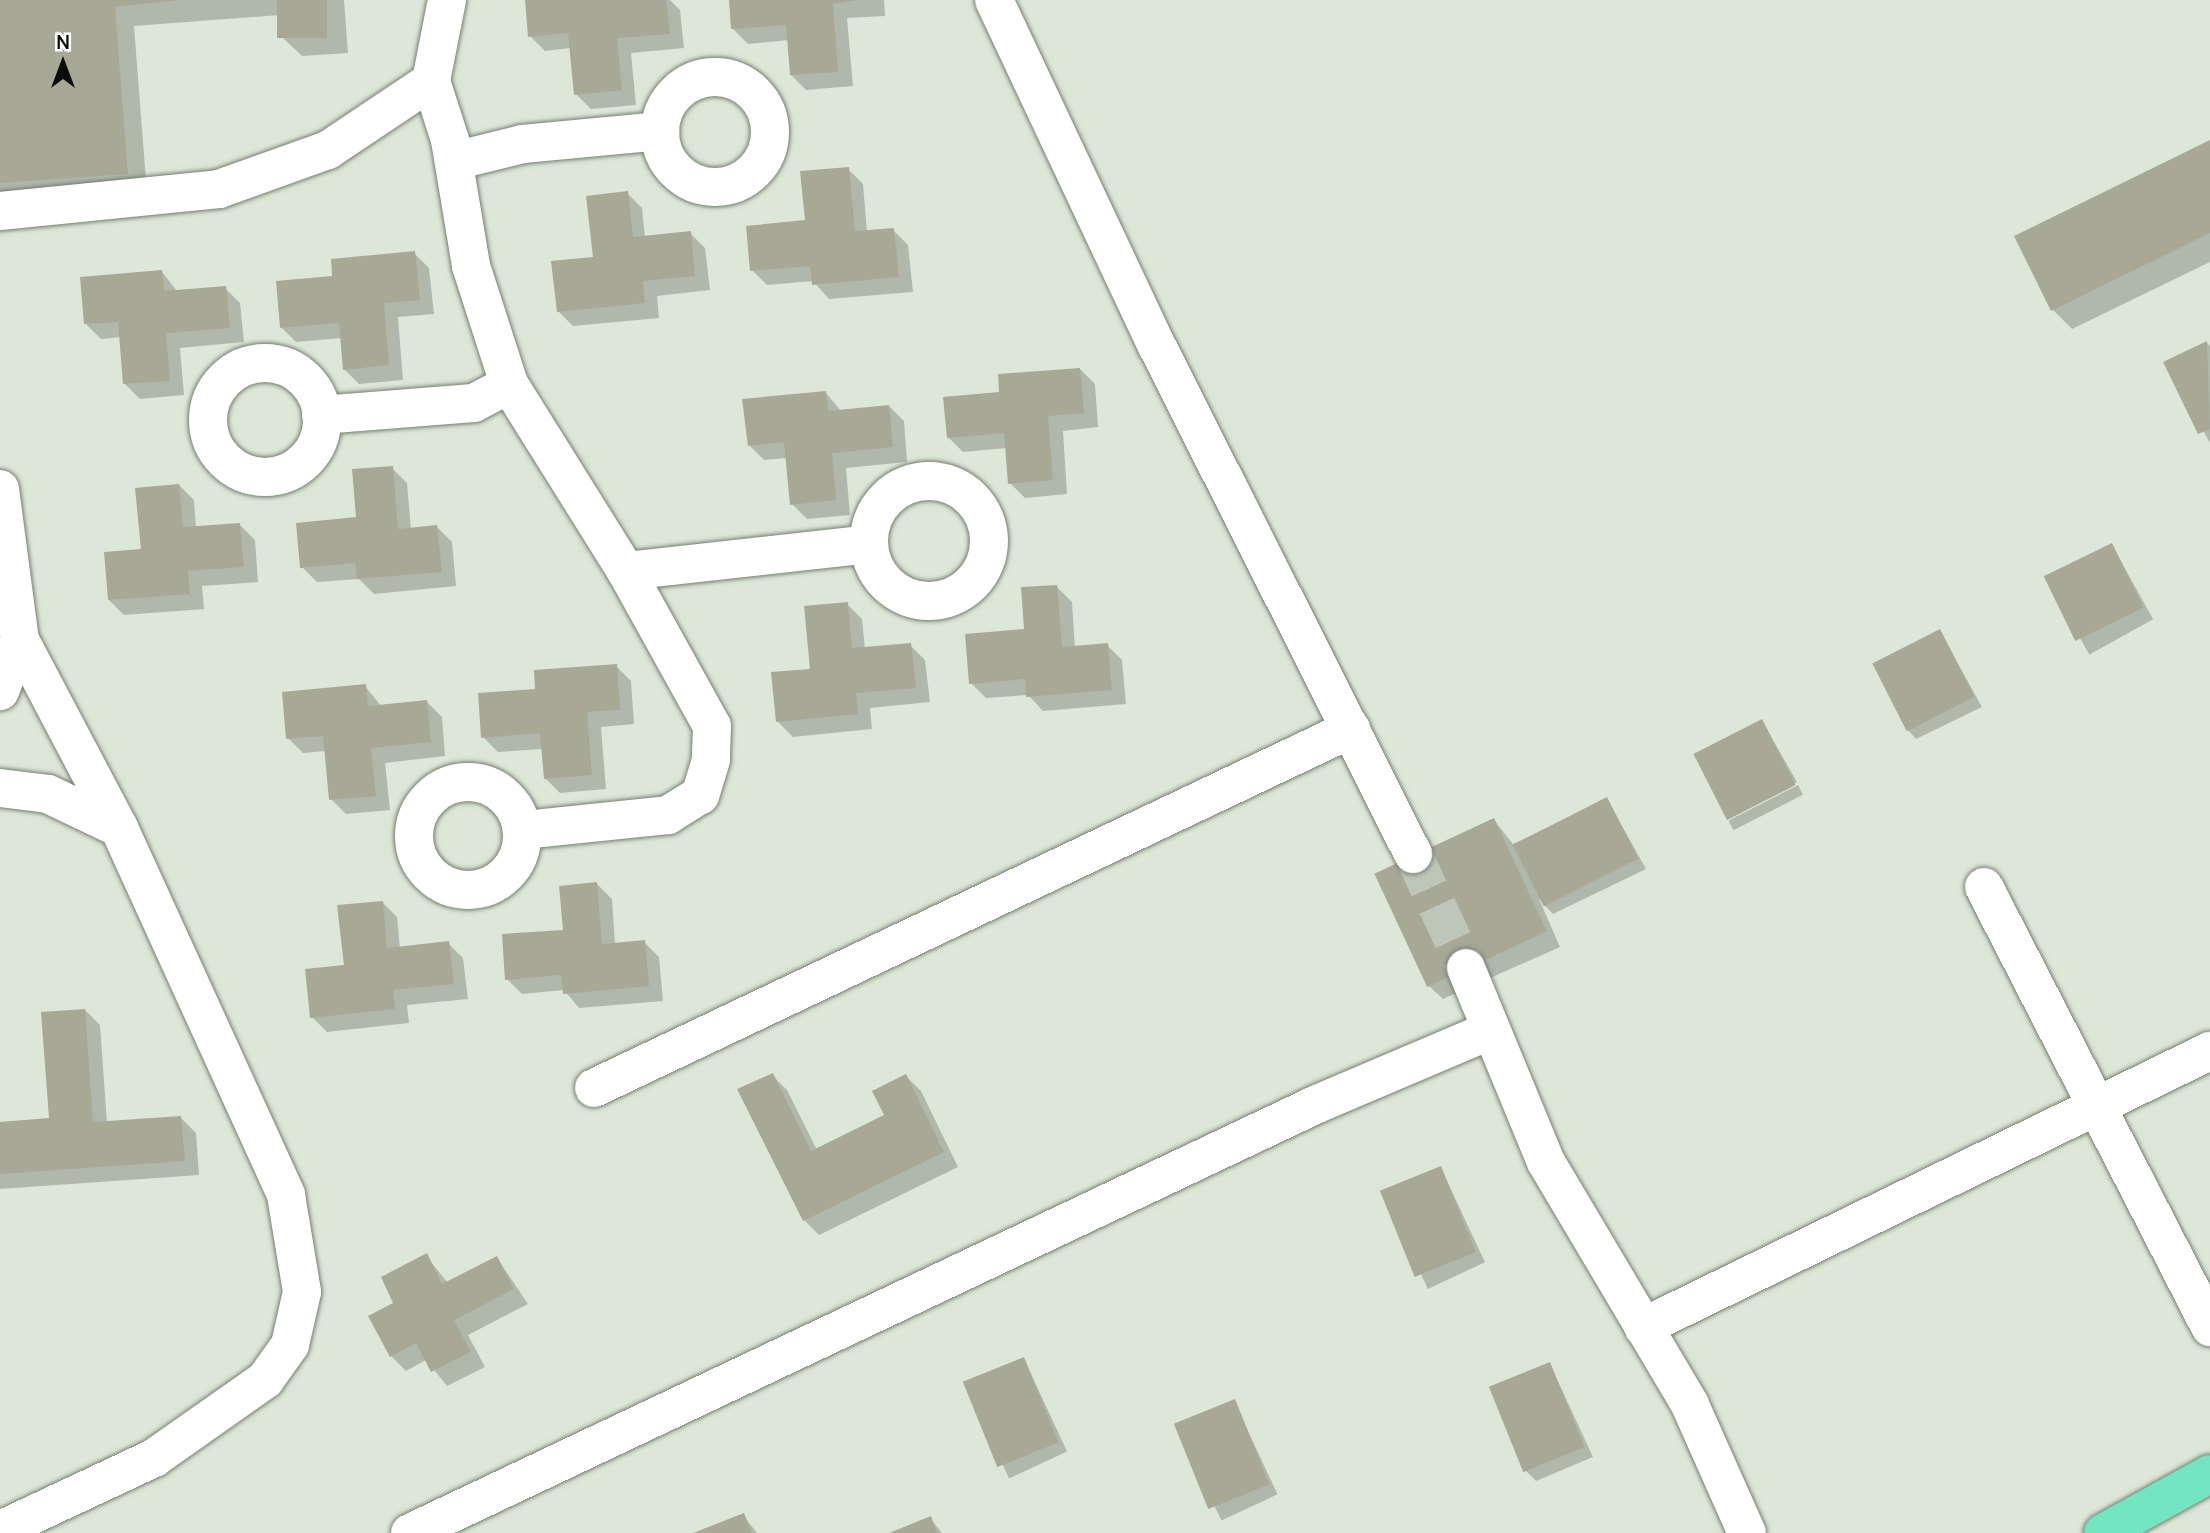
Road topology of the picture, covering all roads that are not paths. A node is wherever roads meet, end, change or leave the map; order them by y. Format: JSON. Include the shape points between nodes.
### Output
{"nodes":[{"id":1,"x":447,"y":0,"type":"edge"},
{"id":2,"x":994,"y":0,"type":"edge"},
{"id":3,"x":431,"y":81,"type":"junction"},
{"id":4,"x":660,"y":131,"type":"dead end"},
{"id":5,"x":454,"y":161,"type":"junction"},
{"id":6,"x":0,"y":211,"type":"edge"},
{"id":7,"x":509,"y":384,"type":"junction"},
{"id":8,"x":321,"y":415,"type":"dead end"},
{"id":9,"x":0,"y":489,"type":"edge"},
{"id":10,"x":869,"y":544,"type":"dead end"},
{"id":11,"x":626,"y":571,"type":"junction"},
{"id":12,"x":20,"y":640,"type":"junction"},
{"id":13,"x":0,"y":691,"type":"edge"},
{"id":14,"x":1351,"y":729,"type":"junction"},
{"id":15,"x":0,"y":788,"type":"edge"},
{"id":16,"x":119,"y":828,"type":"junction"},
{"id":17,"x":522,"y":830,"type":"dead end"},
{"id":18,"x":1413,"y":854,"type":"tunnel mouth"},
{"id":19,"x":1984,"y":887,"type":"dead end"},
{"id":20,"x":1466,"y":968,"type":"tunnel mouth"},
{"id":21,"x":1489,"y":1031,"type":"junction"},
{"id":22,"x":2210,"y":1051,"type":"edge"},
{"id":23,"x":594,"y":1088,"type":"dead end"},
{"id":24,"x":2097,"y":1106,"type":"junction"},
{"id":25,"x":1643,"y":1327,"type":"junction"},
{"id":26,"x":2210,"y":1327,"type":"edge"},
{"id":27,"x":2210,"y":1474,"type":"edge"},
{"id":28,"x":0,"y":1530,"type":"edge"},
{"id":29,"x":410,"y":1533,"type":"edge"},
{"id":30,"x":1747,"y":1533,"type":"edge"},
{"id":31,"x":2103,"y":1533,"type":"edge"}],
"edges":[{"from":1,"to":3,"type":"street"},
{"from":2,"to":14,"type":"street","via":[[1157,346]]},
{"from":3,"to":5,"type":"street"},
{"from":3,"to":6,"type":"street","via":[[328,150],[219,189]]},
{"from":4,"to":5,"type":"street","via":[[523,144]]},
{"from":5,"to":7,"type":"street","via":[[471,266]]},
{"from":7,"to":8,"type":"street","via":[[474,403]]},
{"from":7,"to":11,"type":"street"},
{"from":9,"to":12,"type":"street"},
{"from":10,"to":11,"type":"street"},
{"from":11,"to":17,"type":"street","via":[[712,726],[711,760],[699,795],[668,815]]},
{"from":12,"to":13,"type":"street"},
{"from":12,"to":16,"type":"street"},
{"from":14,"to":18,"type":"street"},
{"from":14,"to":23,"type":"street"},
{"from":15,"to":16,"type":"street","via":[[48,794]]},
{"from":16,"to":28,"type":"street","via":[[286,1195],[302,1292],[290,1345],[265,1380],[154,1458]]},
{"from":19,"to":24,"type":"street"},
{"from":20,"to":21,"type":"street"},
{"from":21,"to":25,"type":"street","via":[[1546,1162]]},
{"from":21,"to":29,"type":"street","via":[[1304,1110]]},
{"from":22,"to":24,"type":"street"},
{"from":24,"to":25,"type":"street"},
{"from":24,"to":26,"type":"street"},
{"from":25,"to":30,"type":"street","via":[[1690,1405]]},
{"from":27,"to":31,"type":"main road"}]}
